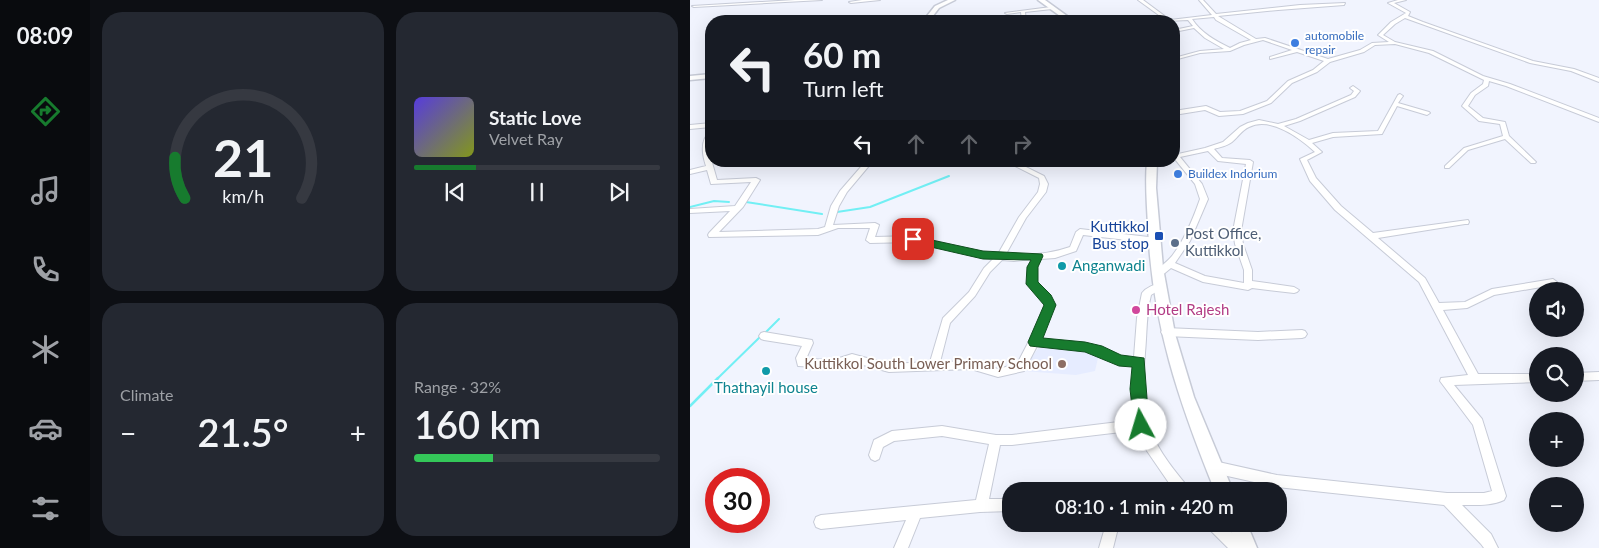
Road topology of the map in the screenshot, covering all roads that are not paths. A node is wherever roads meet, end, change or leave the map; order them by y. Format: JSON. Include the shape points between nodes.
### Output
{"nodes":[{"id":1,"x":711,"y":0,"type":"edge"},
{"id":2,"x":820,"y":0,"type":"edge"},
{"id":3,"x":878,"y":0,"type":"edge"},
{"id":4,"x":952,"y":0,"type":"edge"},
{"id":5,"x":1041,"y":0,"type":"edge"},
{"id":6,"x":1140,"y":0,"type":"edge"},
{"id":7,"x":1201,"y":0,"type":"edge"},
{"id":8,"x":1404,"y":0,"type":"edge"},
{"id":9,"x":851,"y":2,"type":"dead end"},
{"id":10,"x":1344,"y":4,"type":"dead end"},
{"id":11,"x":692,"y":6,"type":"edge"},
{"id":12,"x":1051,"y":8,"type":"junction"},
{"id":13,"x":1023,"y":12,"type":"junction"},
{"id":14,"x":1007,"y":13,"type":"dead end"},
{"id":15,"x":1212,"y":14,"type":"junction"},
{"id":16,"x":931,"y":15,"type":"edge"},
{"id":17,"x":1023,"y":15,"type":"edge"},
{"id":18,"x":1062,"y":15,"type":"edge"},
{"id":19,"x":1160,"y":15,"type":"edge"},
{"id":20,"x":1406,"y":16,"type":"junction"},
{"id":21,"x":1189,"y":18,"type":"junction"},
{"id":22,"x":1180,"y":19,"type":"edge"},
{"id":23,"x":1195,"y":27,"type":"junction"},
{"id":24,"x":1180,"y":30,"type":"edge"},
{"id":25,"x":1254,"y":40,"type":"junction"},
{"id":26,"x":1394,"y":43,"type":"junction"},
{"id":27,"x":1230,"y":50,"type":"junction"},
{"id":28,"x":1298,"y":50,"type":"junction"},
{"id":29,"x":1180,"y":57,"type":"edge"},
{"id":30,"x":1272,"y":58,"type":"dead end"},
{"id":31,"x":1328,"y":61,"type":"junction"},
{"id":32,"x":705,"y":77,"type":"edge"},
{"id":33,"x":690,"y":78,"type":"edge"},
{"id":34,"x":1486,"y":79,"type":"junction"},
{"id":35,"x":1599,"y":80,"type":"edge"},
{"id":36,"x":1353,"y":88,"type":"dead end"},
{"id":37,"x":1400,"y":96,"type":"dead end"},
{"id":38,"x":1395,"y":104,"type":"junction"},
{"id":39,"x":1180,"y":112,"type":"edge"},
{"id":40,"x":1244,"y":112,"type":"junction"},
{"id":41,"x":1427,"y":113,"type":"dead end"},
{"id":42,"x":1599,"y":114,"type":"edge"},
{"id":43,"x":1591,"y":117,"type":"junction"},
{"id":44,"x":1599,"y":120,"type":"edge"},
{"id":45,"x":1262,"y":121,"type":"junction"},
{"id":46,"x":690,"y":126,"type":"edge"},
{"id":47,"x":705,"y":126,"type":"edge"},
{"id":48,"x":1277,"y":126,"type":"junction"},
{"id":49,"x":1506,"y":137,"type":"junction"},
{"id":50,"x":1309,"y":142,"type":"junction"},
{"id":51,"x":1209,"y":148,"type":"junction"},
{"id":52,"x":1180,"y":152,"type":"edge"},
{"id":53,"x":1180,"y":160,"type":"edge"},
{"id":54,"x":1533,"y":162,"type":"dead end"},
{"id":55,"x":709,"y":167,"type":"joint"},
{"id":56,"x":865,"y":167,"type":"edge"},
{"id":57,"x":1022,"y":167,"type":"edge"},
{"id":58,"x":1151,"y":167,"type":"edge"},
{"id":59,"x":1447,"y":167,"type":"dead end"},
{"id":60,"x":690,"y":172,"type":"edge"},
{"id":61,"x":736,"y":208,"type":"junction"},
{"id":62,"x":690,"y":211,"type":"edge"},
{"id":63,"x":1465,"y":222,"type":"dead end"},
{"id":64,"x":828,"y":228,"type":"junction"},
{"id":65,"x":1373,"y":236,"type":"junction"},
{"id":66,"x":1154,"y":240,"type":"junction"},
{"id":67,"x":1038,"y":256,"type":"junction"},
{"id":68,"x":1000,"y":257,"type":"junction"},
{"id":69,"x":1172,"y":265,"type":"junction"},
{"id":70,"x":1157,"y":281,"type":"junction"},
{"id":71,"x":1248,"y":284,"type":"junction"},
{"id":72,"x":1529,"y":286,"type":"edge"},
{"id":73,"x":1294,"y":290,"type":"dead end"},
{"id":74,"x":1438,"y":308,"type":"junction"},
{"id":75,"x":1166,"y":332,"type":"junction"},
{"id":76,"x":1302,"y":334,"type":"dead end"},
{"id":77,"x":764,"y":336,"type":"dead end"},
{"id":78,"x":1034,"y":342,"type":"junction"},
{"id":79,"x":1139,"y":362,"type":"junction"},
{"id":80,"x":936,"y":367,"type":"junction"},
{"id":81,"x":1599,"y":376,"type":"edge"},
{"id":82,"x":1584,"y":377,"type":"edge"},
{"id":83,"x":1529,"y":378,"type":"edge"},
{"id":84,"x":1475,"y":379,"type":"junction"},
{"id":85,"x":1141,"y":425,"type":"junction"},
{"id":86,"x":996,"y":440,"type":"junction"},
{"id":87,"x":875,"y":455,"type":"dead end"},
{"id":88,"x":1214,"y":467,"type":"junction"},
{"id":89,"x":1176,"y":482,"type":"edge"},
{"id":90,"x":1220,"y":482,"type":"edge"},
{"id":91,"x":1447,"y":499,"type":"junction"},
{"id":92,"x":1002,"y":505,"type":"edge"},
{"id":93,"x":980,"y":506,"type":"junction"},
{"id":94,"x":916,"y":512,"type":"junction"},
{"id":95,"x":821,"y":522,"type":"dead end"},
{"id":96,"x":1110,"y":532,"type":"edge"},
{"id":97,"x":1222,"y":532,"type":"edge"},
{"id":98,"x":1241,"y":532,"type":"edge"},
{"id":99,"x":901,"y":548,"type":"edge"},
{"id":100,"x":1106,"y":548,"type":"edge"},
{"id":101,"x":1238,"y":548,"type":"edge"},
{"id":102,"x":1247,"y":548,"type":"edge"},
{"id":103,"x":1491,"y":548,"type":"edge"}],
"edges":[{"from":1,"to":11,"type":"street"},
{"from":2,"to":11,"type":"street"},
{"from":3,"to":9,"type":"street"},
{"from":4,"to":16,"type":"main road","via":[[937,7]]},
{"from":5,"to":12,"type":"highway"},
{"from":6,"to":19,"type":"street"},
{"from":7,"to":15,"type":"street"},
{"from":8,"to":20,"type":"street","via":[[1390,3],[1409,13]]},
{"from":10,"to":15,"type":"street"},
{"from":12,"to":13,"type":"street"},
{"from":12,"to":18,"type":"highway"},
{"from":13,"to":14,"type":"street"},
{"from":13,"to":17,"type":"street"},
{"from":15,"to":21,"type":"street"},
{"from":15,"to":25,"type":"street"},
{"from":20,"to":26,"type":"street","via":[[1380,34]]},
{"from":20,"to":35,"type":"street","via":[[1532,62],[1572,70]]},
{"from":21,"to":22,"type":"street"},
{"from":21,"to":23,"type":"street"},
{"from":23,"to":24,"type":"street"},
{"from":23,"to":27,"type":"street"},
{"from":25,"to":27,"type":"street"},
{"from":25,"to":28,"type":"street","via":[[1268,40]]},
{"from":26,"to":31,"type":"street","via":[[1374,44]]},
{"from":26,"to":34,"type":"street","via":[[1432,52]]},
{"from":27,"to":29,"type":"street"},
{"from":28,"to":30,"type":"street"},
{"from":28,"to":31,"type":"street"},
{"from":31,"to":40,"type":"street","via":[[1290,82],[1269,102]]},
{"from":32,"to":33,"type":"main road"},
{"from":34,"to":43,"type":"street"},
{"from":34,"to":49,"type":"street","via":[[1486,84],[1472,94],[1465,106],[1481,120],[1506,123]]},
{"from":36,"to":48,"type":"street","via":[[1357,91],[1354,96]]},
{"from":37,"to":38,"type":"street"},
{"from":38,"to":41,"type":"street"},
{"from":38,"to":50,"type":"street","via":[[1380,133],[1333,135]]},
{"from":39,"to":40,"type":"street","via":[[1206,108],[1225,115]]},
{"from":40,"to":45,"type":"street"},
{"from":42,"to":43,"type":"street"},
{"from":43,"to":44,"type":"street"},
{"from":45,"to":48,"type":"street"},
{"from":45,"to":51,"type":"street","via":[[1249,124],[1233,134],[1228,142]]},
{"from":46,"to":47,"type":"street"},
{"from":48,"to":50,"type":"street"},
{"from":49,"to":54,"type":"street"},
{"from":49,"to":59,"type":"street","via":[[1466,149]]},
{"from":50,"to":65,"type":"street","via":[[1319,152],[1303,159],[1313,179],[1338,208]]},
{"from":51,"to":52,"type":"street"},
{"from":51,"to":71,"type":"street","via":[[1220,160],[1250,162],[1237,231],[1248,270]]},
{"from":53,"to":69,"type":"street","via":[[1198,184],[1204,199],[1192,231]]},
{"from":55,"to":60,"type":"street"},
{"from":55,"to":61,"type":"street","via":[[714,182],[756,180]]},
{"from":56,"to":64,"type":"street","via":[[844,191]]},
{"from":57,"to":68,"type":"street","via":[[1042,176],[1044,184]]},
{"from":58,"to":66,"type":"highway","via":[[1149,182]]},
{"from":61,"to":62,"type":"street"},
{"from":61,"to":64,"type":"street","via":[[712,235],[818,232]]},
{"from":63,"to":65,"type":"street"},
{"from":64,"to":68,"type":"street","via":[[875,225],[870,240],[913,239]]},
{"from":65,"to":74,"type":"street","via":[[1422,280]]},
{"from":66,"to":67,"type":"street","via":[[1080,232],[1073,249]]},
{"from":66,"to":70,"type":"highway"},
{"from":67,"to":68,"type":"street"},
{"from":67,"to":78,"type":"street","via":[[1032,267],[1032,284],[1050,305]]},
{"from":68,"to":80,"type":"street","via":[[946,321]]},
{"from":69,"to":70,"type":"street"},
{"from":69,"to":71,"type":"street","via":[[1203,279],[1248,287]]},
{"from":70,"to":75,"type":"highway"},
{"from":70,"to":79,"type":"street","via":[[1147,292],[1142,308]]},
{"from":71,"to":73,"type":"street"},
{"from":72,"to":74,"type":"street","via":[[1492,292],[1467,305]]},
{"from":74,"to":84,"type":"street"},
{"from":75,"to":76,"type":"street","via":[[1258,336]]},
{"from":75,"to":88,"type":"highway","via":[[1178,374]]},
{"from":77,"to":80,"type":"street","via":[[808,343],[802,363],[832,364],[852,358],[889,368]]},
{"from":78,"to":79,"type":"street","via":[[1085,347],[1119,360]]},
{"from":78,"to":80,"type":"street","via":[[1020,368],[1010,371],[998,373],[971,365]]},
{"from":79,"to":85,"type":"street","via":[[1137,389]]},
{"from":81,"to":82,"type":"street"},
{"from":83,"to":84,"type":"street"},
{"from":84,"to":91,"type":"street","via":[[1445,380],[1478,423],[1500,496]]},
{"from":85,"to":86,"type":"street","via":[[1061,436]]},
{"from":85,"to":89,"type":"street","via":[[1159,461]]},
{"from":86,"to":87,"type":"street","via":[[942,430],[892,436],[878,444]]},
{"from":86,"to":93,"type":"street","via":[[989,454]]},
{"from":88,"to":90,"type":"highway"},
{"from":88,"to":91,"type":"street","via":[[1277,480]]},
{"from":91,"to":103,"type":"street"},
{"from":92,"to":93,"type":"street"},
{"from":93,"to":94,"type":"street"},
{"from":94,"to":95,"type":"street"},
{"from":94,"to":99,"type":"street"},
{"from":96,"to":100,"type":"street"},
{"from":97,"to":101,"type":"street"},
{"from":98,"to":102,"type":"highway"}]}
